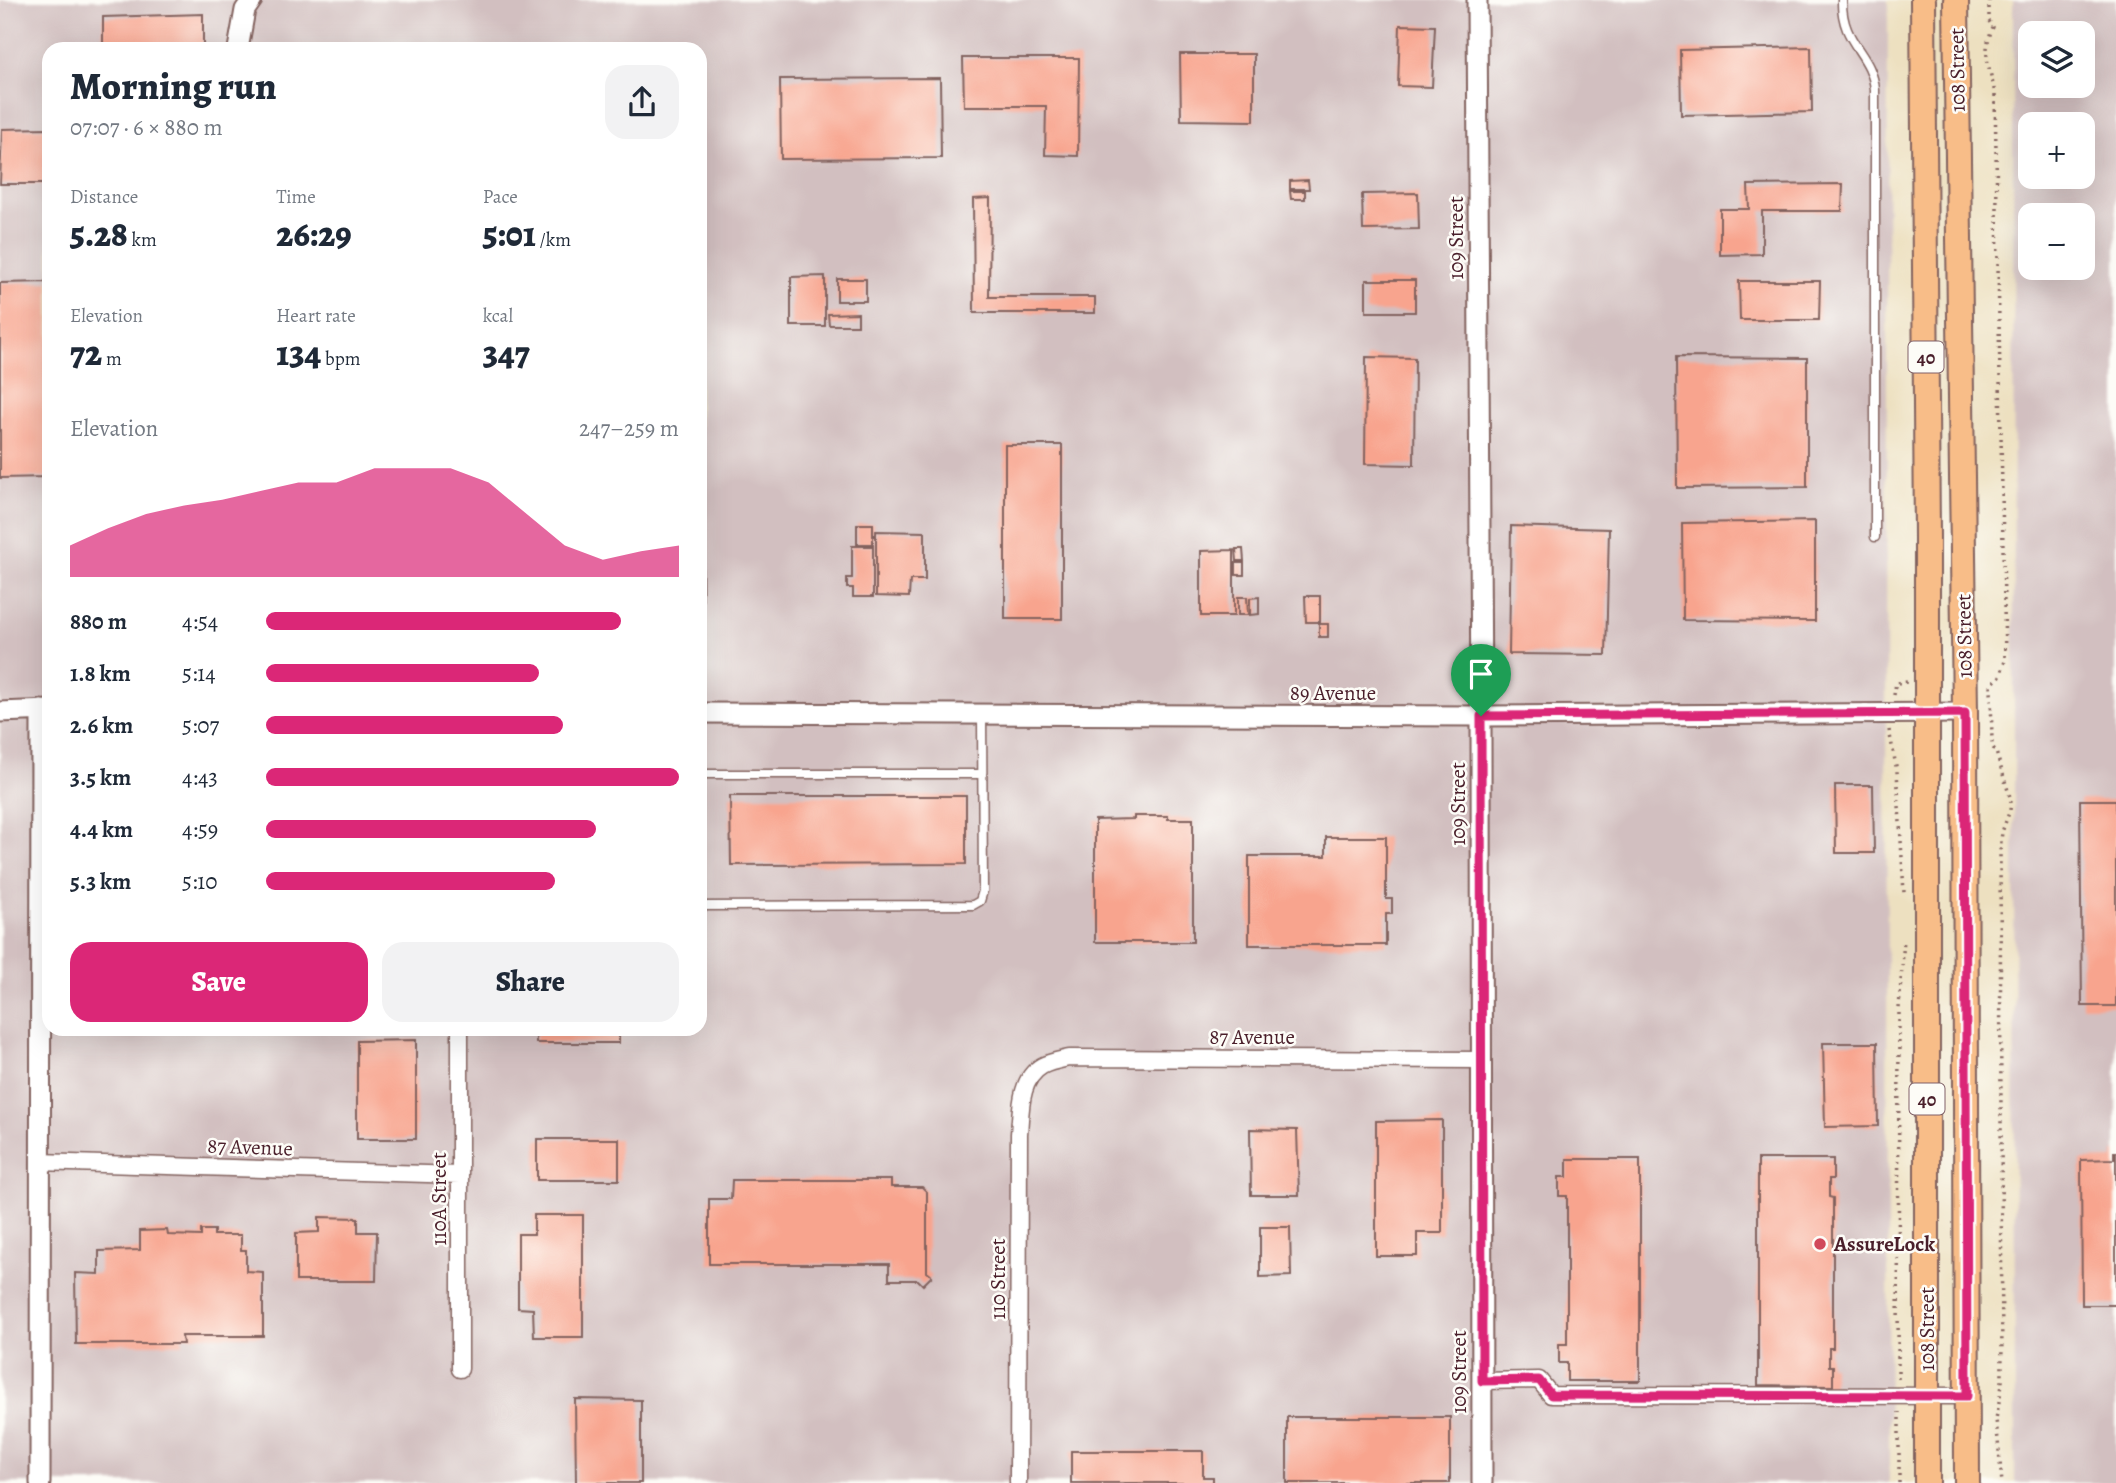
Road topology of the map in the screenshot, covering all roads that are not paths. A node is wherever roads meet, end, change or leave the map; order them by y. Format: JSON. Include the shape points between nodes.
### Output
{"nodes":[{"id":1,"x":1477,"y":0,"type":"edge"},
{"id":2,"x":1842,"y":0,"type":"edge"},
{"id":3,"x":1923,"y":0,"type":"edge"},
{"id":4,"x":1956,"y":0,"type":"edge"},
{"id":5,"x":248,"y":5,"type":"edge"},
{"id":6,"x":240,"y":42,"type":"edge"},
{"id":7,"x":1875,"y":537,"type":"dead end"},
{"id":8,"x":42,"y":710,"type":"edge"},
{"id":9,"x":0,"y":712,"type":"edge"},
{"id":10,"x":707,"y":713,"type":"edge"},
{"id":11,"x":1965,"y":713,"type":"junction"},
{"id":12,"x":982,"y":714,"type":"junction"},
{"id":13,"x":1927,"y":715,"type":"junction"},
{"id":14,"x":1481,"y":716,"type":"junction"},
{"id":15,"x":707,"y":774,"type":"edge"},
{"id":16,"x":982,"y":774,"type":"junction"},
{"id":17,"x":707,"y":906,"type":"edge"},
{"id":18,"x":42,"y":936,"type":"edge"},
{"id":19,"x":460,"y":1036,"type":"edge"},
{"id":20,"x":1480,"y":1060,"type":"junction"},
{"id":21,"x":1030,"y":1078,"type":"joint"},
{"id":22,"x":39,"y":1162,"type":"junction"},
{"id":23,"x":460,"y":1175,"type":"junction"},
{"id":24,"x":460,"y":1369,"type":"dead end"},
{"id":25,"x":1482,"y":1381,"type":"junction"},
{"id":26,"x":1927,"y":1396,"type":"junction"},
{"id":27,"x":1967,"y":1396,"type":"junction"},
{"id":28,"x":40,"y":1483,"type":"edge"},
{"id":29,"x":1018,"y":1483,"type":"edge"},
{"id":30,"x":1482,"y":1483,"type":"edge"},
{"id":31,"x":1927,"y":1483,"type":"edge"},
{"id":32,"x":1967,"y":1483,"type":"edge"}],
"edges":[{"from":1,"to":14,"type":"street","name":"109 Street"},
{"from":2,"to":7,"type":"lane","via":[[1844,25],[1869,66],[1875,89]]},
{"from":3,"to":13,"type":"main road","name":"108 Street","number":"40"},
{"from":4,"to":11,"type":"main road","name":"108 Street","number":"40"},
{"from":5,"to":6,"type":"street"},
{"from":8,"to":9,"type":"street"},
{"from":10,"to":12,"type":"street","name":"89 Avenue"},
{"from":11,"to":13,"type":"street","name":"89 Avenue"},
{"from":11,"to":27,"type":"main road","name":"108 Street","number":"40"},
{"from":12,"to":14,"type":"street","name":"89 Avenue"},
{"from":12,"to":16,"type":"lane"},
{"from":13,"to":14,"type":"street","name":"89 Avenue"},
{"from":13,"to":26,"type":"main road","name":"108 Street","number":"40"},
{"from":14,"to":20,"type":"street","name":"109 Street"},
{"from":15,"to":16,"type":"lane"},
{"from":16,"to":17,"type":"lane","via":[[983,891],[973,905]]},
{"from":18,"to":22,"type":"street"},
{"from":19,"to":23,"type":"street","name":"110A Street"},
{"from":20,"to":21,"type":"street","name":"87 Avenue","via":[[1069,1058],[1041,1067]]},
{"from":20,"to":25,"type":"street","name":"109 Street"},
{"from":21,"to":29,"type":"street","name":"110 Street","via":[[1023,1093],[1019,1134]]},
{"from":22,"to":23,"type":"street","name":"87 Avenue"},
{"from":22,"to":28,"type":"street"},
{"from":23,"to":24,"type":"street","name":"110A Street"},
{"from":25,"to":26,"type":"street","via":[[1539,1380],[1551,1395]]},
{"from":25,"to":30,"type":"street","name":"109 Street"},
{"from":26,"to":27,"type":"street"},
{"from":26,"to":31,"type":"main road","name":"108 Street","number":"40"},
{"from":27,"to":32,"type":"main road","name":"108 Street","number":"40"}]}
